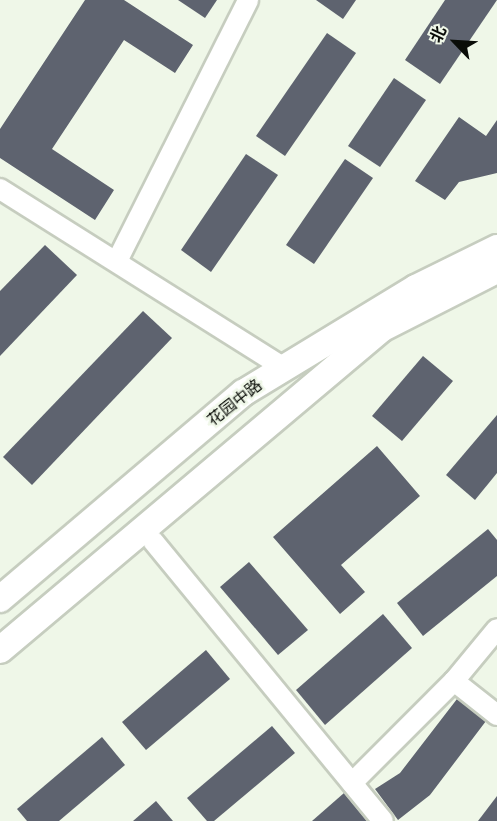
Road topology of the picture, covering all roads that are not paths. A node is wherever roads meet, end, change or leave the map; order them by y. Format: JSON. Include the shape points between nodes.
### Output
{"nodes":[{"id":1,"x":248,"y":0,"type":"edge"},
{"id":2,"x":0,"y":189,"type":"edge"},
{"id":3,"x":117,"y":261,"type":"junction"},
{"id":4,"x":495,"y":263,"type":"edge"},
{"id":5,"x":284,"y":368,"type":"junction"},
{"id":6,"x":153,"y":541,"type":"dead end"},
{"id":7,"x":0,"y":599,"type":"edge"},
{"id":8,"x":497,"y":629,"type":"edge"},
{"id":9,"x":0,"y":650,"type":"edge"},
{"id":10,"x":454,"y":681,"type":"junction"},
{"id":11,"x":497,"y":716,"type":"edge"},
{"id":12,"x":352,"y":783,"type":"junction"},
{"id":13,"x":383,"y":821,"type":"edge"}],
"edges":[{"from":1,"to":3,"type":"street"},
{"from":2,"to":3,"type":"street"},
{"from":3,"to":5,"type":"street"},
{"from":4,"to":5,"type":"main road","name":"花园中路","via":[[416,288]]},
{"from":4,"to":9,"type":"main road","via":[[381,329]]},
{"from":5,"to":7,"type":"main road","name":"花园中路","via":[[243,393]]},
{"from":6,"to":12,"type":"street"},
{"from":8,"to":10,"type":"street"},
{"from":10,"to":11,"type":"street"},
{"from":10,"to":12,"type":"street"},
{"from":12,"to":13,"type":"street"}]}
